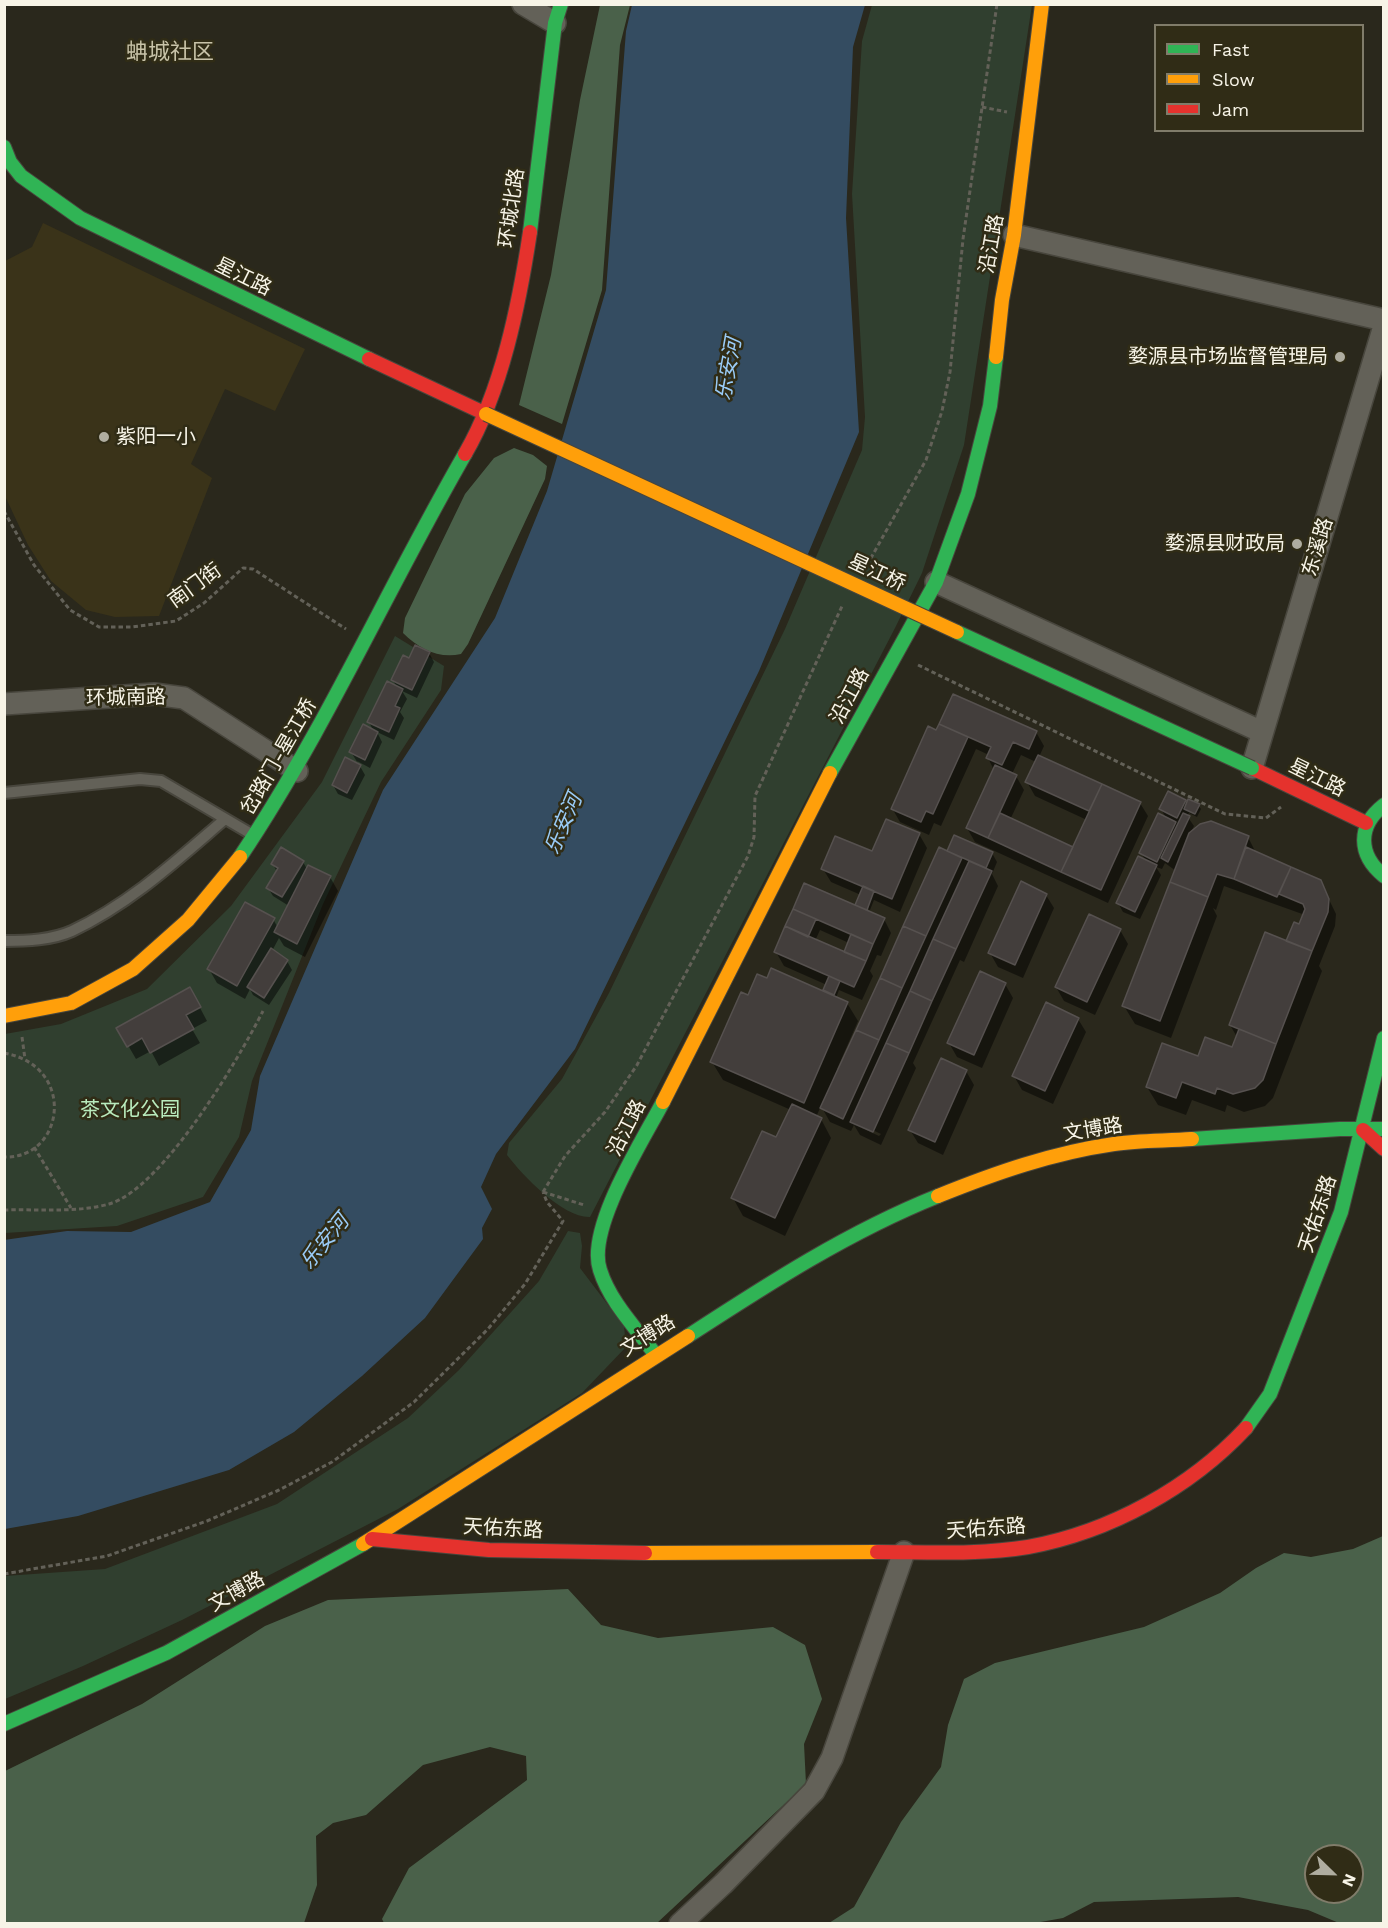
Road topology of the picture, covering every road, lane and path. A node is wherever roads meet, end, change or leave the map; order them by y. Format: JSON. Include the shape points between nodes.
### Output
{"nodes":[{"id":1,"x":523,"y":4,"type":"edge"},
{"id":2,"x":997,"y":4,"type":"edge"},
{"id":3,"x":1042,"y":4,"type":"edge"},
{"id":4,"x":558,"y":14,"type":"edge"},
{"id":5,"x":4,"y":147,"type":"edge"},
{"id":6,"x":1014,"y":235,"type":"junction"},
{"id":7,"x":1383,"y":320,"type":"edge"},
{"id":8,"x":1383,"y":326,"type":"edge"},
{"id":9,"x":486,"y":414,"type":"junction"},
{"id":10,"x":4,"y":511,"type":"edge"},
{"id":11,"x":864,"y":570,"type":"dead end"},
{"id":12,"x":936,"y":582,"type":"junction"},
{"id":13,"x":847,"y":597,"type":"dead end"},
{"id":14,"x":365,"y":642,"type":"junction"},
{"id":15,"x":894,"y":654,"type":"junction"},
{"id":16,"x":4,"y":704,"type":"edge"},
{"id":17,"x":1262,"y":732,"type":"junction"},
{"id":18,"x":1252,"y":768,"type":"junction"},
{"id":19,"x":297,"y":771,"type":"junction"},
{"id":20,"x":1303,"y":792,"type":"junction"},
{"id":21,"x":4,"y":793,"type":"edge"},
{"id":22,"x":1383,"y":805,"type":"edge"},
{"id":23,"x":225,"y":819,"type":"junction"},
{"id":24,"x":1366,"y":823,"type":"junction"},
{"id":25,"x":256,"y":837,"type":"junction"},
{"id":26,"x":1383,"y":876,"type":"edge"},
{"id":27,"x":4,"y":941,"type":"edge"},
{"id":28,"x":263,"y":1011,"type":"dead end"},
{"id":29,"x":4,"y":1016,"type":"edge"},
{"id":30,"x":1383,"y":1038,"type":"edge"},
{"id":31,"x":4,"y":1053,"type":"edge"},
{"id":32,"x":1383,"y":1129,"type":"edge"},
{"id":33,"x":1363,"y":1130,"type":"junction"},
{"id":34,"x":34,"y":1147,"type":"junction"},
{"id":35,"x":1383,"y":1149,"type":"edge"},
{"id":36,"x":4,"y":1157,"type":"edge"},
{"id":37,"x":543,"y":1192,"type":"junction"},
{"id":38,"x":71,"y":1208,"type":"junction"},
{"id":39,"x":4,"y":1210,"type":"edge"},
{"id":40,"x":607,"y":1212,"type":"junction"},
{"id":41,"x":655,"y":1354,"type":"junction"},
{"id":42,"x":372,"y":1539,"type":"junction"},
{"id":43,"x":903,"y":1552,"type":"junction"},
{"id":44,"x":4,"y":1574,"type":"edge"},
{"id":45,"x":4,"y":1724,"type":"edge"},
{"id":46,"x":680,"y":1923,"type":"edge"}],
"edges":[{"from":1,"to":4,"type":"street"},
{"from":2,"to":11,"type":"path","via":[[942,411],[926,460]]},
{"from":3,"to":6,"type":"street","name":"沿江路"},
{"from":4,"to":9,"type":"street","name":"环城北路","via":[[529,240],[512,325]]},
{"from":5,"to":9,"type":"street","name":"星江路","via":[[9,162],[21,176],[80,219]]},
{"from":6,"to":7,"type":"street"},
{"from":6,"to":12,"type":"street","name":"沿江路","via":[[982,448]]},
{"from":8,"to":17,"type":"street","name":"东溪路"},
{"from":9,"to":14,"type":"street","name":"岔路门-星江桥"},
{"from":9,"to":18,"type":"street","name":"星江桥","bridge":true},
{"from":10,"to":14,"type":"path","name":"南门街","via":[[34,565],[70,610],[99,627],[176,621],[204,603],[243,568],[253,569]]},
{"from":12,"to":15,"type":"street","name":"沿江路"},
{"from":12,"to":17,"type":"street"},
{"from":13,"to":37,"type":"path","via":[[755,796],[754,837],[748,856],[637,1065],[605,1112],[565,1156]]},
{"from":14,"to":19,"type":"street","name":"岔路门-星江桥"},
{"from":15,"to":20,"type":"path","via":[[1225,814],[1266,818]]},
{"from":15,"to":40,"type":"street","name":"沿江路","via":[[814,802]]},
{"from":16,"to":19,"type":"street","name":"环城南路","via":[[154,694],[184,698]]},
{"from":17,"to":18,"type":"street","name":"东溪路"},
{"from":18,"to":20,"type":"street","name":"星江路"},
{"from":19,"to":25,"type":"street","name":"岔路门-星江桥"},
{"from":20,"to":24,"type":"street","name":"星江路"},
{"from":21,"to":23,"type":"lane","via":[[140,779],[161,781]]},
{"from":22,"to":24,"type":"street"},
{"from":23,"to":25,"type":"lane"},
{"from":23,"to":27,"type":"lane","via":[[155,880],[71,931],[35,941]]},
{"from":24,"to":26,"type":"street","via":[[1362,849],[1367,861]]},
{"from":25,"to":29,"type":"street","name":"岔路门-星江桥","via":[[156,953],[107,985],[63,1005]]},
{"from":28,"to":38,"type":"path","via":[[228,1073],[159,1168],[126,1196],[110,1204]]},
{"from":30,"to":33,"type":"street","name":"天佑东路"},
{"from":31,"to":34,"type":"path","via":[[35,1063],[54,1092],[51,1127]]},
{"from":32,"to":33,"type":"street","name":"文博路"},
{"from":33,"to":35,"type":"street"},
{"from":33,"to":41,"type":"street","name":"文博路","via":[[1115,1144],[1048,1157],[999,1172],[896,1213],[840,1242]]},
{"from":33,"to":43,"type":"street","name":"天佑东路","via":[[1341,1212],[1278,1379],[1260,1411],[1230,1448],[1155,1499],[1088,1531],[1026,1547]]},
{"from":34,"to":36,"type":"path"},
{"from":34,"to":38,"type":"path"},
{"from":37,"to":40,"type":"path"},
{"from":37,"to":44,"type":"path","via":[[563,1221],[525,1284],[488,1329],[414,1402],[332,1462],[207,1521],[107,1556]]},
{"from":38,"to":39,"type":"path"},
{"from":40,"to":41,"type":"street","name":"沿江路","via":[[598,1239],[597,1260],[603,1279]]},
{"from":41,"to":42,"type":"street","name":"文博路"},
{"from":42,"to":43,"type":"street","name":"天佑东路","via":[[489,1550]]},
{"from":42,"to":45,"type":"street","name":"文博路","via":[[166,1653]]},
{"from":43,"to":46,"type":"street","via":[[832,1758],[814,1791]]}]}
